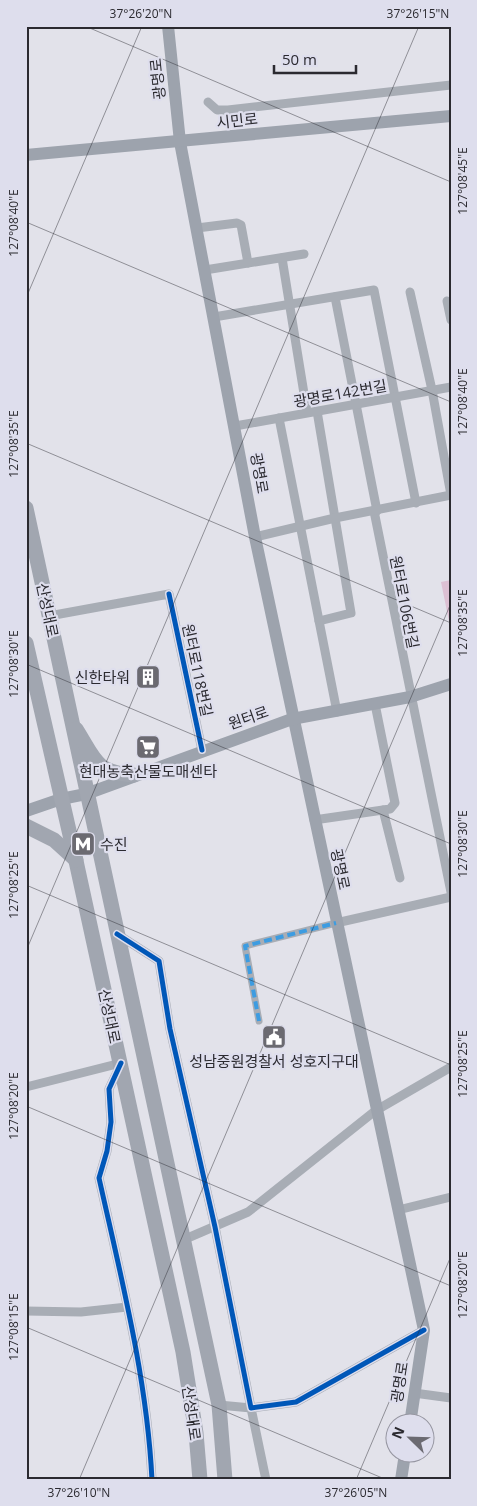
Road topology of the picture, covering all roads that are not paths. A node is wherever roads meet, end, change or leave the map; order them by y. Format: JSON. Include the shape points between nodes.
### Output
{"nodes":[{"id":1,"x":168,"y":26,"type":"edge"},
{"id":2,"x":451,"y":85,"type":"edge"},
{"id":3,"x":208,"y":102,"type":"dead end"},
{"id":4,"x":451,"y":116,"type":"edge"},
{"id":5,"x":180,"y":142,"type":"junction"},
{"id":6,"x":26,"y":155,"type":"edge"},
{"id":7,"x":196,"y":228,"type":"junction"},
{"id":8,"x":304,"y":254,"type":"dead end"},
{"id":9,"x":282,"y":258,"type":"junction"},
{"id":10,"x":248,"y":263,"type":"junction"},
{"id":11,"x":205,"y":270,"type":"junction"},
{"id":12,"x":410,"y":292,"type":"dead end"},
{"id":13,"x":335,"y":297,"type":"junction"},
{"id":14,"x":446,"y":301,"type":"dead end"},
{"id":15,"x":288,"y":304,"type":"junction"},
{"id":16,"x":214,"y":317,"type":"junction"},
{"id":17,"x":451,"y":320,"type":"edge"},
{"id":18,"x":451,"y":387,"type":"edge"},
{"id":19,"x":432,"y":390,"type":"junction"},
{"id":20,"x":396,"y":396,"type":"junction"},
{"id":21,"x":355,"y":403,"type":"junction"},
{"id":22,"x":312,"y":412,"type":"junction"},
{"id":23,"x":279,"y":418,"type":"junction"},
{"id":24,"x":235,"y":426,"type":"junction"},
{"id":25,"x":451,"y":495,"type":"edge"},
{"id":26,"x":416,"y":503,"type":"junction"},
{"id":27,"x":26,"y":508,"type":"edge"},
{"id":28,"x":375,"y":511,"type":"junction"},
{"id":29,"x":335,"y":518,"type":"junction"},
{"id":30,"x":300,"y":526,"type":"junction"},
{"id":31,"x":255,"y":537,"type":"junction"},
{"id":32,"x":49,"y":616,"type":"junction"},
{"id":33,"x":319,"y":621,"type":"junction"},
{"id":34,"x":26,"y":643,"type":"edge"},
{"id":35,"x":451,"y":684,"type":"edge"},
{"id":36,"x":410,"y":697,"type":"junction"},
{"id":37,"x":375,"y":704,"type":"junction"},
{"id":38,"x":337,"y":712,"type":"junction"},
{"id":39,"x":292,"y":719,"type":"junction"},
{"id":40,"x":71,"y":721,"type":"junction"},
{"id":41,"x":202,"y":750,"type":"junction"},
{"id":42,"x":134,"y":775,"type":"junction"},
{"id":43,"x":86,"y":794,"type":"junction"},
{"id":44,"x":61,"y":798,"type":"junction"},
{"id":45,"x":384,"y":810,"type":"junction"},
{"id":46,"x":26,"y":811,"type":"edge"},
{"id":47,"x":314,"y":820,"type":"junction"},
{"id":48,"x":26,"y":826,"type":"edge"},
{"id":49,"x":76,"y":861,"type":"junction"},
{"id":50,"x":400,"y":878,"type":"dead end"},
{"id":51,"x":451,"y":892,"type":"edge"},
{"id":52,"x":451,"y":896,"type":"edge"},
{"id":53,"x":336,"y":923,"type":"junction"},
{"id":54,"x":117,"y":934,"type":"junction"},
{"id":55,"x":259,"y":1021,"type":"dead end"},
{"id":56,"x":121,"y":1064,"type":"junction"},
{"id":57,"x":451,"y":1067,"type":"edge"},
{"id":58,"x":26,"y":1087,"type":"edge"},
{"id":59,"x":375,"y":1111,"type":"junction"},
{"id":60,"x":451,"y":1197,"type":"edge"},
{"id":61,"x":398,"y":1210,"type":"junction"},
{"id":62,"x":215,"y":1226,"type":"junction"},
{"id":63,"x":183,"y":1240,"type":"junction"},
{"id":64,"x":127,"y":1307,"type":"junction"},
{"id":65,"x":26,"y":1312,"type":"edge"},
{"id":66,"x":424,"y":1330,"type":"junction"},
{"id":67,"x":414,"y":1393,"type":"junction"},
{"id":68,"x":451,"y":1398,"type":"edge"},
{"id":69,"x":219,"y":1405,"type":"junction"},
{"id":70,"x":251,"y":1408,"type":"junction"},
{"id":71,"x":411,"y":1414,"type":"edge"},
{"id":72,"x":403,"y":1464,"type":"edge"},
{"id":73,"x":152,"y":1480,"type":"edge"},
{"id":74,"x":200,"y":1480,"type":"edge"},
{"id":75,"x":225,"y":1480,"type":"edge"},
{"id":76,"x":266,"y":1480,"type":"edge"},
{"id":77,"x":401,"y":1480,"type":"edge"}],
"edges":[{"from":1,"to":5,"type":"main road","name":"광명로"},
{"from":2,"to":3,"type":"street","via":[[228,110],[217,110]]},
{"from":4,"to":5,"type":"main road","name":"시민로"},
{"from":5,"to":6,"type":"main road","name":"시민로","via":[[101,146]]},
{"from":5,"to":7,"type":"main road","name":"광명로"},
{"from":7,"to":10,"type":"street","via":[[237,223],[243,230]]},
{"from":7,"to":11,"type":"main road","name":"광명로"},
{"from":8,"to":9,"type":"street"},
{"from":9,"to":10,"type":"street"},
{"from":9,"to":15,"type":"street"},
{"from":10,"to":11,"type":"street"},
{"from":11,"to":16,"type":"main road","name":"광명로"},
{"from":12,"to":19,"type":"street"},
{"from":13,"to":15,"type":"street"},
{"from":13,"to":20,"type":"street","via":[[374,290]]},
{"from":13,"to":21,"type":"street","name":"원터로106번길"},
{"from":14,"to":17,"type":"street"},
{"from":15,"to":16,"type":"street"},
{"from":15,"to":22,"type":"street"},
{"from":16,"to":24,"type":"main road","name":"광명로"},
{"from":18,"to":19,"type":"street","name":"광명로142번길"},
{"from":19,"to":20,"type":"street","name":"광명로142번길"},
{"from":19,"to":25,"type":"street"},
{"from":20,"to":21,"type":"street","name":"광명로142번길"},
{"from":20,"to":26,"type":"street"},
{"from":21,"to":22,"type":"street","name":"광명로142번길"},
{"from":21,"to":28,"type":"street","name":"원터로106번길"},
{"from":22,"to":23,"type":"street","name":"광명로142번길"},
{"from":22,"to":29,"type":"street"},
{"from":23,"to":24,"type":"street","name":"광명로142번길"},
{"from":23,"to":30,"type":"street"},
{"from":24,"to":31,"type":"main road","name":"광명로"},
{"from":25,"to":26,"type":"street"},
{"from":26,"to":28,"type":"street"},
{"from":27,"to":32,"type":"main road","name":"산성대로"},
{"from":28,"to":29,"type":"street"},
{"from":28,"to":36,"type":"street","name":"원터로106번길"},
{"from":29,"to":30,"type":"street"},
{"from":29,"to":33,"type":"street","via":[[351,613]]},
{"from":30,"to":31,"type":"street"},
{"from":30,"to":33,"type":"street"},
{"from":31,"to":39,"type":"main road","name":"광명로"},
{"from":32,"to":40,"type":"main road","name":"산성대로"},
{"from":32,"to":41,"type":"street","name":"원터로118번길","via":[[169,594]]},
{"from":33,"to":38,"type":"street"},
{"from":34,"to":44,"type":"main road","name":"산성대로"},
{"from":35,"to":36,"type":"main road","name":"원터로"},
{"from":36,"to":37,"type":"main road","name":"원터로"},
{"from":36,"to":51,"type":"street","name":"원터로106번길"},
{"from":37,"to":38,"type":"main road","name":"원터로"},
{"from":37,"to":45,"type":"street","via":[[395,803]]},
{"from":38,"to":39,"type":"main road","name":"원터로"},
{"from":39,"to":41,"type":"main road","name":"원터로"},
{"from":39,"to":47,"type":"main road","name":"광명로"},
{"from":40,"to":42,"type":"main road","via":[[94,760],[105,770]]},
{"from":40,"to":43,"type":"main road","name":"산성대로"},
{"from":41,"to":42,"type":"main road","name":"원터로"},
{"from":42,"to":43,"type":"main road","name":"원터로"},
{"from":43,"to":44,"type":"main road","name":"원터로"},
{"from":43,"to":54,"type":"main road","name":"산성대로"},
{"from":44,"to":46,"type":"main road","name":"원터로"},
{"from":44,"to":49,"type":"main road","name":"산성대로"},
{"from":45,"to":47,"type":"street"},
{"from":45,"to":50,"type":"street"},
{"from":47,"to":53,"type":"main road","name":"광명로"},
{"from":48,"to":49,"type":"main road","via":[[54,840]]},
{"from":49,"to":56,"type":"main road","name":"산성대로"},
{"from":52,"to":53,"type":"street"},
{"from":53,"to":55,"type":"street","via":[[245,946]]},
{"from":53,"to":59,"type":"main road","name":"광명로"},
{"from":54,"to":62,"type":"street","via":[[159,961],[170,1029]]},
{"from":54,"to":63,"type":"main road","name":"산성대로"},
{"from":56,"to":58,"type":"street"},
{"from":56,"to":64,"type":"street","via":[[109,1089],[111,1122],[99,1178]]},
{"from":56,"to":74,"type":"main road","name":"산성대로","via":[[183,1352]]},
{"from":57,"to":59,"type":"street"},
{"from":59,"to":61,"type":"main road","name":"광명로"},
{"from":59,"to":62,"type":"street","via":[[248,1212]]},
{"from":60,"to":61,"type":"street"},
{"from":61,"to":66,"type":"main road","name":"광명로"},
{"from":62,"to":63,"type":"street"},
{"from":62,"to":70,"type":"street"},
{"from":63,"to":69,"type":"main road","name":"산성대로"},
{"from":64,"to":65,"type":"street","via":[[81,1312]]},
{"from":64,"to":73,"type":"street","via":[[139,1366]]},
{"from":66,"to":67,"type":"main road","name":"광명로"},
{"from":66,"to":70,"type":"street","via":[[296,1402]]},
{"from":67,"to":68,"type":"street"},
{"from":67,"to":71,"type":"main road","name":"광명로"},
{"from":69,"to":70,"type":"street"},
{"from":69,"to":75,"type":"main road","name":"산성대로"},
{"from":70,"to":76,"type":"street"},
{"from":72,"to":77,"type":"main road"}]}
